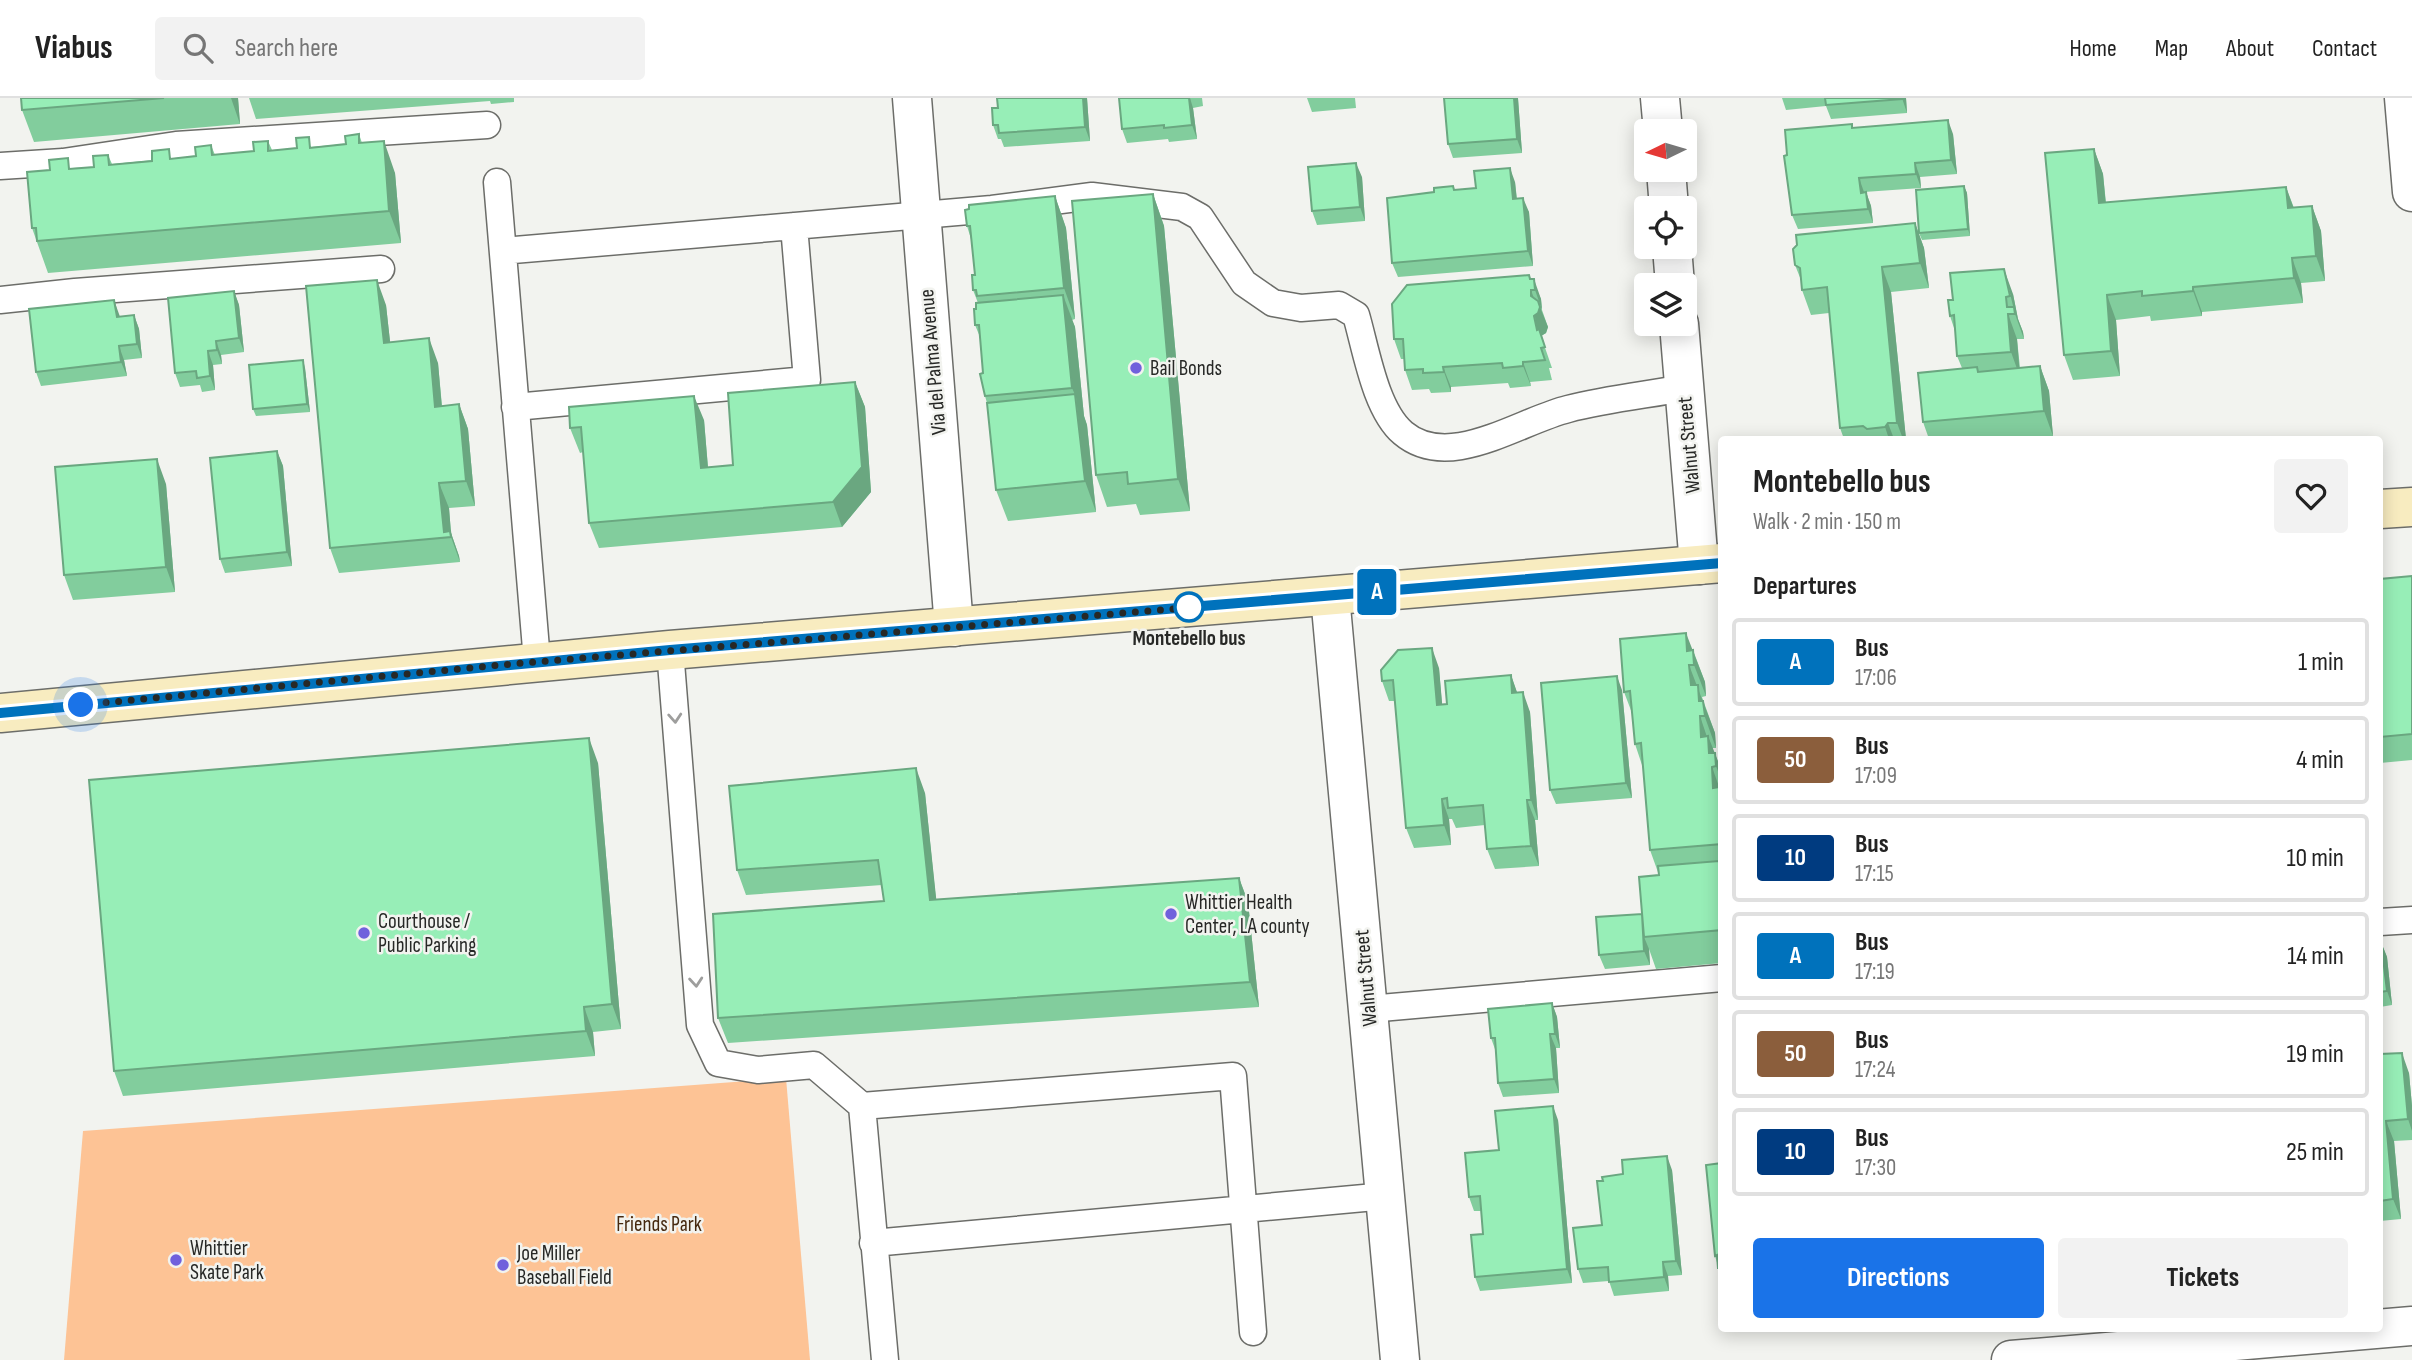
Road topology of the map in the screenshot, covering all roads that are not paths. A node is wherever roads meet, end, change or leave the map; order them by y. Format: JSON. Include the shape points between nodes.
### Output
{"nodes":[{"id":1,"x":912,"y":98,"type":"edge"},
{"id":2,"x":1660,"y":98,"type":"edge"},
{"id":3,"x":2404,"y":98,"type":"edge"},
{"id":4,"x":1661,"y":119,"type":"edge"},
{"id":5,"x":487,"y":125,"type":"dead end"},
{"id":6,"x":0,"y":166,"type":"edge"},
{"id":7,"x":496,"y":182,"type":"dead end"},
{"id":8,"x":2412,"y":192,"type":"edge"},
{"id":9,"x":921,"y":215,"type":"junction"},
{"id":10,"x":794,"y":226,"type":"junction"},
{"id":11,"x":503,"y":251,"type":"junction"},
{"id":12,"x":381,"y":269,"type":"dead end"},
{"id":13,"x":0,"y":300,"type":"edge"},
{"id":14,"x":1680,"y":336,"type":"edge"},
{"id":15,"x":1684,"y":388,"type":"junction"},
{"id":16,"x":515,"y":407,"type":"junction"},
{"id":17,"x":2412,"y":507,"type":"edge"},
{"id":18,"x":2383,"y":509,"type":"edge"},
{"id":19,"x":1710,"y":564,"type":"edge"},
{"id":20,"x":1330,"y":596,"type":"junction"},
{"id":21,"x":954,"y":627,"type":"junction"},
{"id":22,"x":670,"y":650,"type":"junction"},
{"id":23,"x":537,"y":662,"type":"junction"},
{"id":24,"x":0,"y":713,"type":"edge"},
{"id":25,"x":2412,"y":920,"type":"edge"},
{"id":26,"x":2383,"y":922,"type":"edge"},
{"id":27,"x":1718,"y":978,"type":"edge"},
{"id":28,"x":1369,"y":1009,"type":"junction"},
{"id":29,"x":862,"y":1106,"type":"junction"},
{"id":30,"x":1386,"y":1196,"type":"junction"},
{"id":31,"x":1243,"y":1210,"type":"junction"},
{"id":32,"x":873,"y":1243,"type":"junction"},
{"id":33,"x":2412,"y":1325,"type":"edge"},
{"id":34,"x":2383,"y":1328,"type":"edge"},
{"id":35,"x":1253,"y":1332,"type":"dead end"},
{"id":36,"x":2332,"y":1332,"type":"edge"},
{"id":37,"x":885,"y":1360,"type":"edge"},
{"id":38,"x":1400,"y":1360,"type":"edge"},
{"id":39,"x":2011,"y":1360,"type":"edge"}],
"edges":[{"from":1,"to":9,"type":"street","name":"Via del Palma Avenue"},
{"from":2,"to":4,"type":"street"},
{"from":3,"to":8,"type":"street"},
{"from":5,"to":6,"type":"lane","via":[[176,145]]},
{"from":7,"to":11,"type":"lane"},
{"from":9,"to":10,"type":"lane"},
{"from":9,"to":15,"type":"lane","via":[[1092,196],[1182,207],[1200,217],[1244,283],[1273,303],[1301,309],[1339,305],[1356,315],[1382,404],[1401,432],[1423,446],[1468,446],[1567,409]]},
{"from":9,"to":21,"type":"street","name":"Via del Palma Avenue"},
{"from":10,"to":11,"type":"lane"},
{"from":10,"to":16,"type":"lane","via":[[807,380]]},
{"from":11,"to":16,"type":"lane"},
{"from":12,"to":13,"type":"lane"},
{"from":14,"to":15,"type":"street","name":"Walnut Street"},
{"from":15,"to":19,"type":"street","name":"Walnut Street"},
{"from":16,"to":23,"type":"lane"},
{"from":17,"to":18,"type":"main road"},
{"from":19,"to":20,"type":"main road"},
{"from":20,"to":21,"type":"main road"},
{"from":20,"to":28,"type":"street","name":"Walnut Street"},
{"from":21,"to":22,"type":"main road"},
{"from":22,"to":23,"type":"main road"},
{"from":22,"to":29,"type":"lane","one_way":true,"via":[[699,1025],[718,1063],[758,1070],[814,1065]]},
{"from":23,"to":24,"type":"main road"},
{"from":25,"to":26,"type":"lane"},
{"from":27,"to":28,"type":"lane"},
{"from":28,"to":30,"type":"street","name":"Walnut Street"},
{"from":29,"to":31,"type":"lane","via":[[1233,1076]]},
{"from":29,"to":32,"type":"lane"},
{"from":30,"to":31,"type":"lane"},
{"from":30,"to":38,"type":"street","name":"Walnut Street"},
{"from":31,"to":32,"type":"lane"},
{"from":31,"to":35,"type":"lane"},
{"from":32,"to":37,"type":"lane"},
{"from":33,"to":34,"type":"street"},
{"from":36,"to":39,"type":"street"}]}
